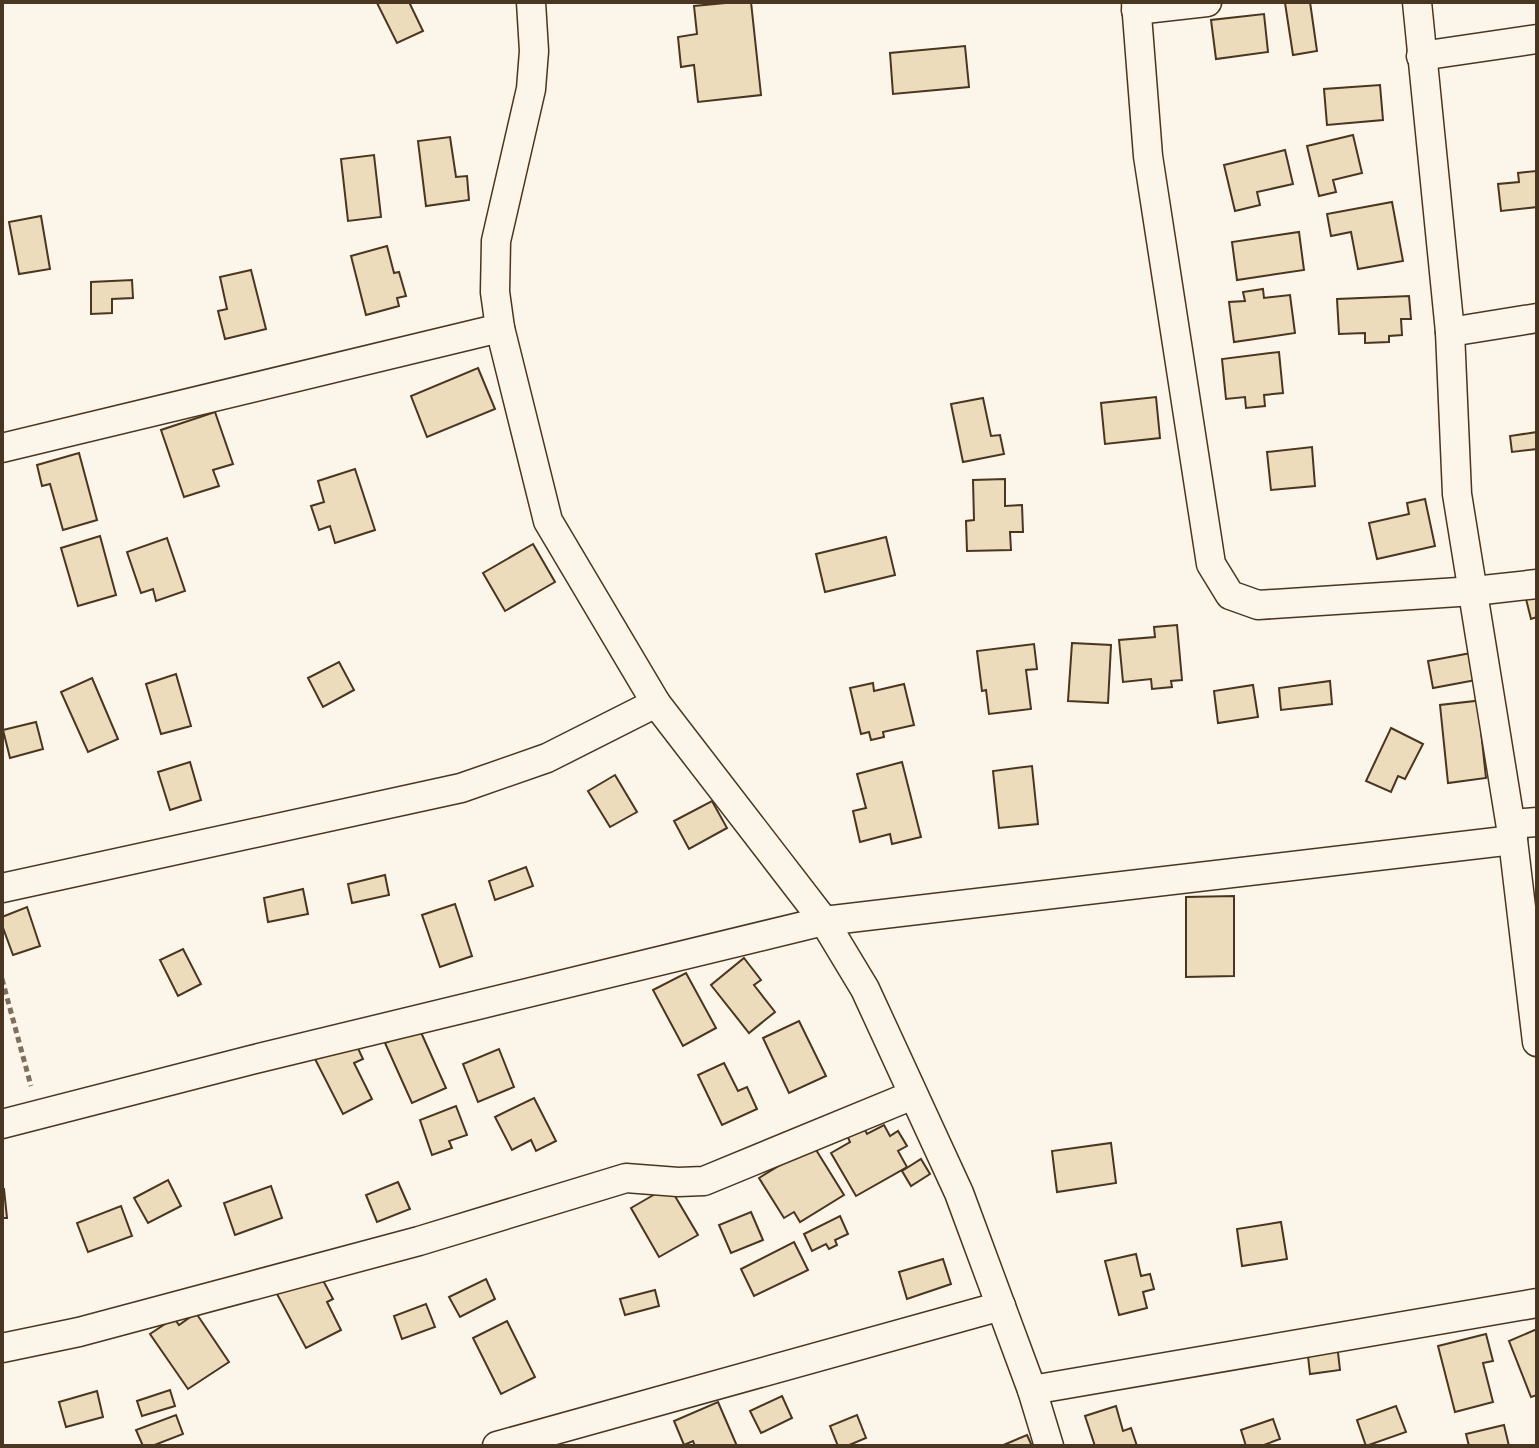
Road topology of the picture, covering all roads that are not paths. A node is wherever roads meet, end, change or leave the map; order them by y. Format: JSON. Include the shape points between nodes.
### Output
{"nodes":[{"id":1,"x":531,"y":2,"type":"edge"},
{"id":2,"x":1207,"y":2,"type":"edge"},
{"id":3,"x":1417,"y":2,"type":"edge"},
{"id":4,"x":1136,"y":6,"type":"edge"},
{"id":5,"x":1537,"y":39,"type":"edge"},
{"id":6,"x":1421,"y":56,"type":"junction"},
{"id":7,"x":1537,"y":318,"type":"edge"},
{"id":8,"x":500,"y":328,"type":"junction"},
{"id":9,"x":1450,"y":332,"type":"junction"},
{"id":10,"x":2,"y":448,"type":"edge"},
{"id":11,"x":1537,"y":584,"type":"edge"},
{"id":12,"x":1474,"y":591,"type":"junction"},
{"id":13,"x":656,"y":703,"type":"junction"},
{"id":14,"x":1520,"y":829,"type":"edge"},
{"id":15,"x":2,"y":888,"type":"edge"},
{"id":16,"x":824,"y":921,"type":"junction"},
{"id":17,"x":1537,"y":1042,"type":"edge"},
{"id":18,"x":913,"y":1095,"type":"junction"},
{"id":19,"x":2,"y":1124,"type":"edge"},
{"id":20,"x":1537,"y":1303,"type":"edge"},
{"id":21,"x":1001,"y":1306,"type":"junction"},
{"id":22,"x":2,"y":1348,"type":"edge"},
{"id":23,"x":1032,"y":1390,"type":"junction"},
{"id":24,"x":497,"y":1446,"type":"edge"},
{"id":25,"x":1049,"y":1446,"type":"edge"}],
"edges":[{"from":1,"to":8,"type":"street","via":[[531,89],[496,241]]},
{"from":2,"to":4,"type":"street"},
{"from":3,"to":6,"type":"street"},
{"from":4,"to":12,"type":"street","via":[[1148,156],[1211,564],[1230,595],[1258,605]]},
{"from":5,"to":6,"type":"street"},
{"from":6,"to":9,"type":"street"},
{"from":7,"to":9,"type":"street"},
{"from":8,"to":10,"type":"street"},
{"from":8,"to":13,"type":"street","via":[[548,521]]},
{"from":9,"to":12,"type":"street","via":[[1457,494]]},
{"from":11,"to":12,"type":"street"},
{"from":12,"to":14,"type":"street"},
{"from":13,"to":15,"type":"street","via":[[547,758],[461,788]]},
{"from":13,"to":16,"type":"street"},
{"from":14,"to":16,"type":"street"},
{"from":14,"to":17,"type":"street"},
{"from":16,"to":18,"type":"street","via":[[865,989]]},
{"from":16,"to":19,"type":"street"},
{"from":18,"to":21,"type":"street","via":[[959,1193]]},
{"from":18,"to":22,"type":"street","via":[[704,1181],[626,1178],[419,1241]]},
{"from":20,"to":23,"type":"street"},
{"from":21,"to":23,"type":"street"},
{"from":21,"to":24,"type":"street"},
{"from":23,"to":25,"type":"street"}]}
